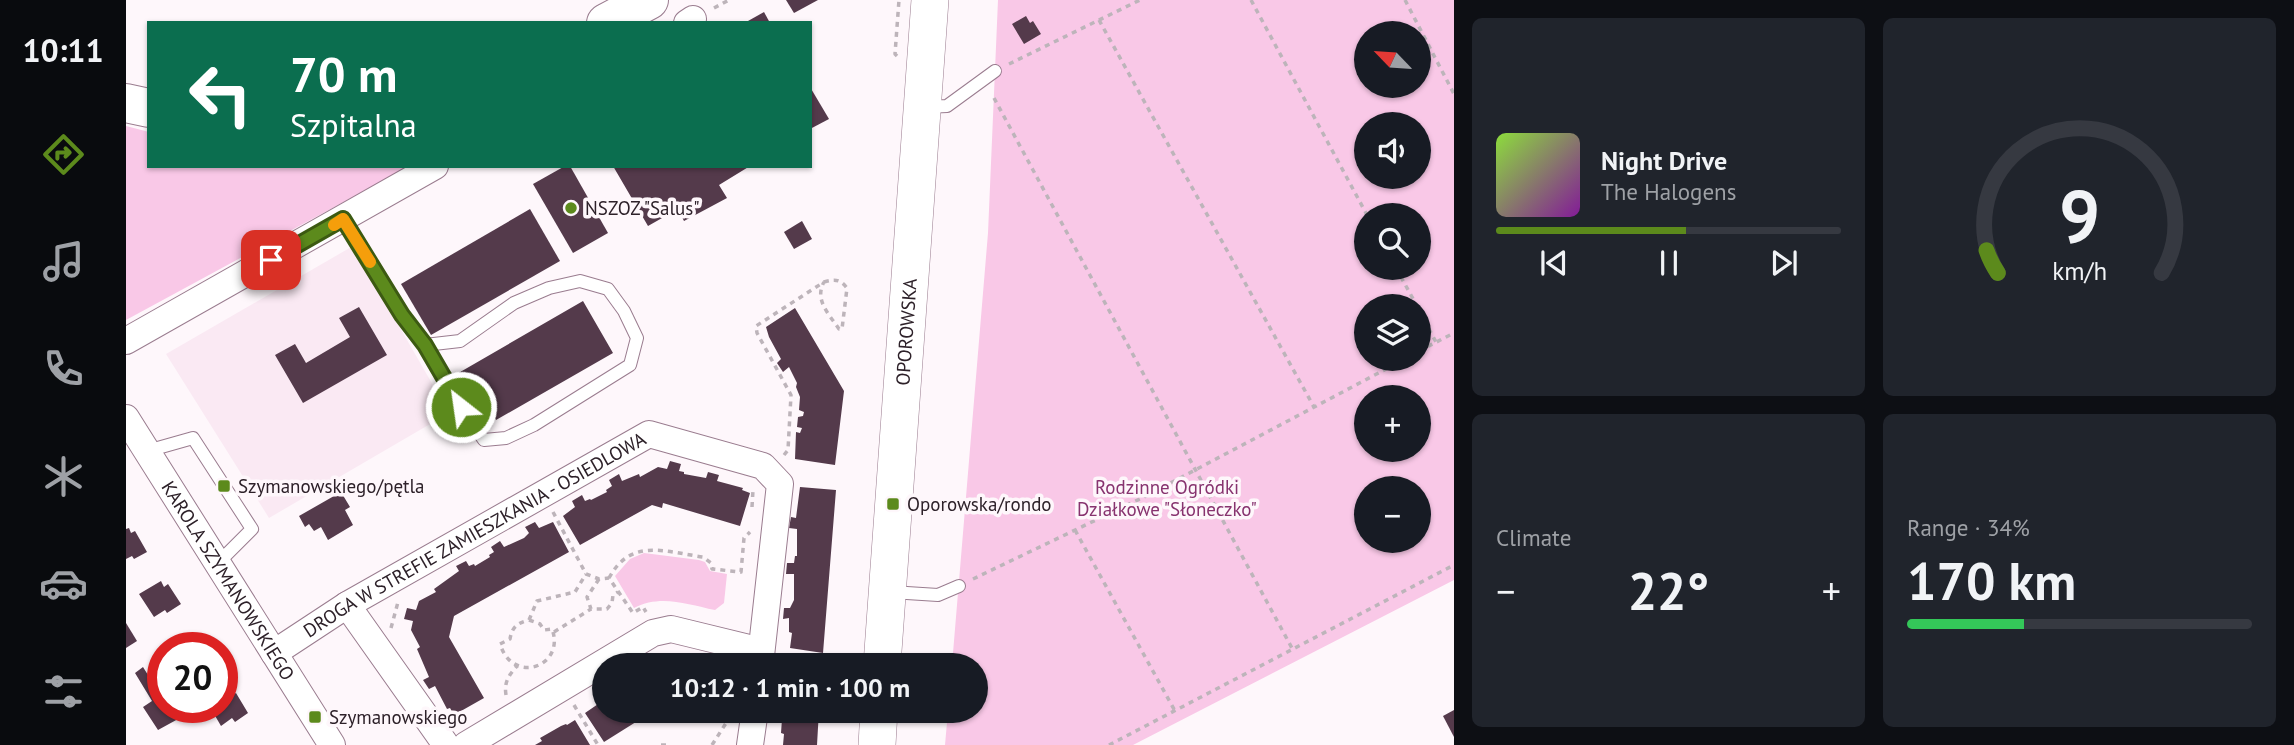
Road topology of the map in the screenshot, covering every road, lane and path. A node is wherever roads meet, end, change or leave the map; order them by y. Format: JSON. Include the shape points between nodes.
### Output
{"nodes":[{"id":1,"x":649,"y":0,"type":"edge"},
{"id":2,"x":930,"y":0,"type":"edge"},
{"id":3,"x":1140,"y":0,"type":"edge"},
{"id":4,"x":1251,"y":0,"type":"edge"},
{"id":5,"x":1405,"y":0,"type":"edge"},
{"id":6,"x":1099,"y":20,"type":"junction"},
{"id":7,"x":610,"y":21,"type":"edge"},
{"id":8,"x":995,"y":71,"type":"joint"},
{"id":9,"x":1454,"y":94,"type":"edge"},
{"id":10,"x":994,"y":98,"type":"dead end"},
{"id":11,"x":126,"y":103,"type":"edge"},
{"id":12,"x":923,"y":107,"type":"junction"},
{"id":13,"x":147,"y":108,"type":"edge"},
{"id":14,"x":432,"y":168,"type":"edge"},
{"id":15,"x":1361,"y":203,"type":"edge"},
{"id":16,"x":343,"y":219,"type":"junction"},
{"id":17,"x":824,"y":282,"type":"joint"},
{"id":18,"x":1431,"y":333,"type":"edge"},
{"id":19,"x":1454,"y":333,"type":"edge"},
{"id":20,"x":126,"y":341,"type":"edge"},
{"id":21,"x":1436,"y":342,"type":"junction"},
{"id":22,"x":425,"y":345,"type":"junction"},
{"id":23,"x":1431,"y":345,"type":"edge"},
{"id":24,"x":1382,"y":371,"type":"edge"},
{"id":25,"x":1314,"y":407,"type":"junction"},
{"id":26,"x":126,"y":418,"type":"edge"},
{"id":27,"x":147,"y":452,"type":"junction"},
{"id":28,"x":1194,"y":470,"type":"junction"},
{"id":29,"x":754,"y":483,"type":"dead end"},
{"id":30,"x":550,"y":507,"type":"dead end"},
{"id":31,"x":752,"y":508,"type":"dead end"},
{"id":32,"x":751,"y":520,"type":"dead end"},
{"id":33,"x":1075,"y":530,"type":"junction"},
{"id":34,"x":218,"y":563,"type":"junction"},
{"id":35,"x":1454,"y":565,"type":"edge"},
{"id":36,"x":586,"y":575,"type":"junction"},
{"id":37,"x":609,"y":578,"type":"junction"},
{"id":38,"x":599,"y":579,"type":"junction"},
{"id":39,"x":959,"y":586,"type":"joint"},
{"id":40,"x":619,"y":592,"type":"junction"},
{"id":41,"x":888,"y":592,"type":"junction"},
{"id":42,"x":398,"y":602,"type":"dead end"},
{"id":43,"x":347,"y":605,"type":"junction"},
{"id":44,"x":591,"y":609,"type":"junction"},
{"id":45,"x":528,"y":620,"type":"junction"},
{"id":46,"x":554,"y":632,"type":"junction"},
{"id":47,"x":658,"y":632,"type":"junction"},
{"id":48,"x":388,"y":640,"type":"dead end"},
{"id":49,"x":1293,"y":650,"type":"junction"},
{"id":50,"x":274,"y":653,"type":"junction"},
{"id":51,"x":746,"y":653,"type":"edge"},
{"id":52,"x":765,"y":653,"type":"edge"},
{"id":53,"x":883,"y":653,"type":"edge"},
{"id":54,"x":516,"y":666,"type":"junction"},
{"id":55,"x":570,"y":699,"type":"dead end"},
{"id":56,"x":509,"y":701,"type":"dead end"},
{"id":57,"x":1175,"y":711,"type":"junction"},
{"id":58,"x":753,"y":723,"type":"edge"},
{"id":59,"x":878,"y":723,"type":"edge"},
{"id":60,"x":332,"y":745,"type":"edge"},
{"id":61,"x":446,"y":745,"type":"edge"},
{"id":62,"x":466,"y":745,"type":"edge"},
{"id":63,"x":598,"y":745,"type":"edge"},
{"id":64,"x":661,"y":745,"type":"edge"},
{"id":65,"x":670,"y":745,"type":"edge"},
{"id":66,"x":750,"y":745,"type":"edge"},
{"id":67,"x":877,"y":745,"type":"edge"},
{"id":68,"x":1109,"y":745,"type":"edge"}],
"edges":[{"from":1,"to":7,"type":"main road"},
{"from":2,"to":12,"type":"street","name":"OPOROWSKA"},
{"from":3,"to":6,"type":"path"},
{"from":4,"to":15,"type":"path"},
{"from":5,"to":9,"type":"path"},
{"from":6,"to":8,"type":"path"},
{"from":6,"to":25,"type":"path"},
{"from":8,"to":12,"type":"lane","via":[[947,106]]},
{"from":10,"to":28,"type":"path"},
{"from":11,"to":13,"type":"main road"},
{"from":12,"to":41,"type":"street","name":"OPOROWSKA"},
{"from":14,"to":16,"type":"street"},
{"from":16,"to":20,"type":"street"},
{"from":16,"to":22,"type":"lane"},
{"from":17,"to":17,"type":"path","via":[[834,279],[847,288],[842,329],[820,300]]},
{"from":18,"to":21,"type":"path"},
{"from":19,"to":21,"type":"path"},
{"from":21,"to":23,"type":"path"},
{"from":22,"to":22,"type":"lane","via":[[460,341],[514,303],[580,281],[608,289],[637,338],[630,365],[534,425],[506,438],[484,440]]},
{"from":24,"to":25,"type":"path"},
{"from":25,"to":28,"type":"path"},
{"from":26,"to":27,"type":"street","name":"KAROLA SZYMANOWSKIEGO"},
{"from":27,"to":34,"type":"street","name":"KAROLA SZYMANOWSKIEGO"},
{"from":27,"to":34,"type":"lane","via":[[193,438],[252,529]]},
{"from":28,"to":33,"type":"path"},
{"from":28,"to":49,"type":"path"},
{"from":29,"to":31,"type":"path"},
{"from":30,"to":36,"type":"path"},
{"from":32,"to":37,"type":"path","via":[[741,572],[712,569],[703,557],[644,549],[622,561]]},
{"from":33,"to":39,"type":"path"},
{"from":33,"to":57,"type":"path"},
{"from":34,"to":50,"type":"street","name":"KAROLA SZYMANOWSKIEGO"},
{"from":35,"to":49,"type":"path"},
{"from":36,"to":38,"type":"path"},
{"from":36,"to":45,"type":"path","via":[[575,592],[537,601]]},
{"from":37,"to":38,"type":"path"},
{"from":37,"to":40,"type":"path"},
{"from":38,"to":44,"type":"path","via":[[587,597]]},
{"from":39,"to":41,"type":"lane","via":[[938,595]]},
{"from":40,"to":44,"type":"path","via":[[607,609]]},
{"from":40,"to":47,"type":"path","via":[[634,612],[643,607]]},
{"from":41,"to":53,"type":"street","name":"OPOROWSKA"},
{"from":42,"to":48,"type":"path"},
{"from":43,"to":50,"type":"street","name":"DROGA W STREFIE ZAMIESZKANIA - OSIEDLOWA"},
{"from":43,"to":52,"type":"street","name":"DROGA W STREFIE ZAMIESZKANIA - OSIEDLOWA","via":[[649,434],[763,466],[779,484]]},
{"from":43,"to":61,"type":"street"},
{"from":44,"to":46,"type":"path"},
{"from":45,"to":46,"type":"path"},
{"from":45,"to":54,"type":"path","via":[[515,626],[510,639],[500,644]]},
{"from":46,"to":54,"type":"path","via":[[554,647],[544,663]]},
{"from":47,"to":51,"type":"street","via":[[671,629]]},
{"from":47,"to":62,"type":"street"},
{"from":49,"to":57,"type":"path"},
{"from":50,"to":60,"type":"street","name":"KAROLA SZYMANOWSKIEGO"},
{"from":54,"to":56,"type":"path","via":[[505,687]]},
{"from":55,"to":63,"type":"path"},
{"from":57,"to":68,"type":"path"},
{"from":58,"to":66,"type":"street"},
{"from":59,"to":67,"type":"street"},
{"from":64,"to":65,"type":"path"}]}
